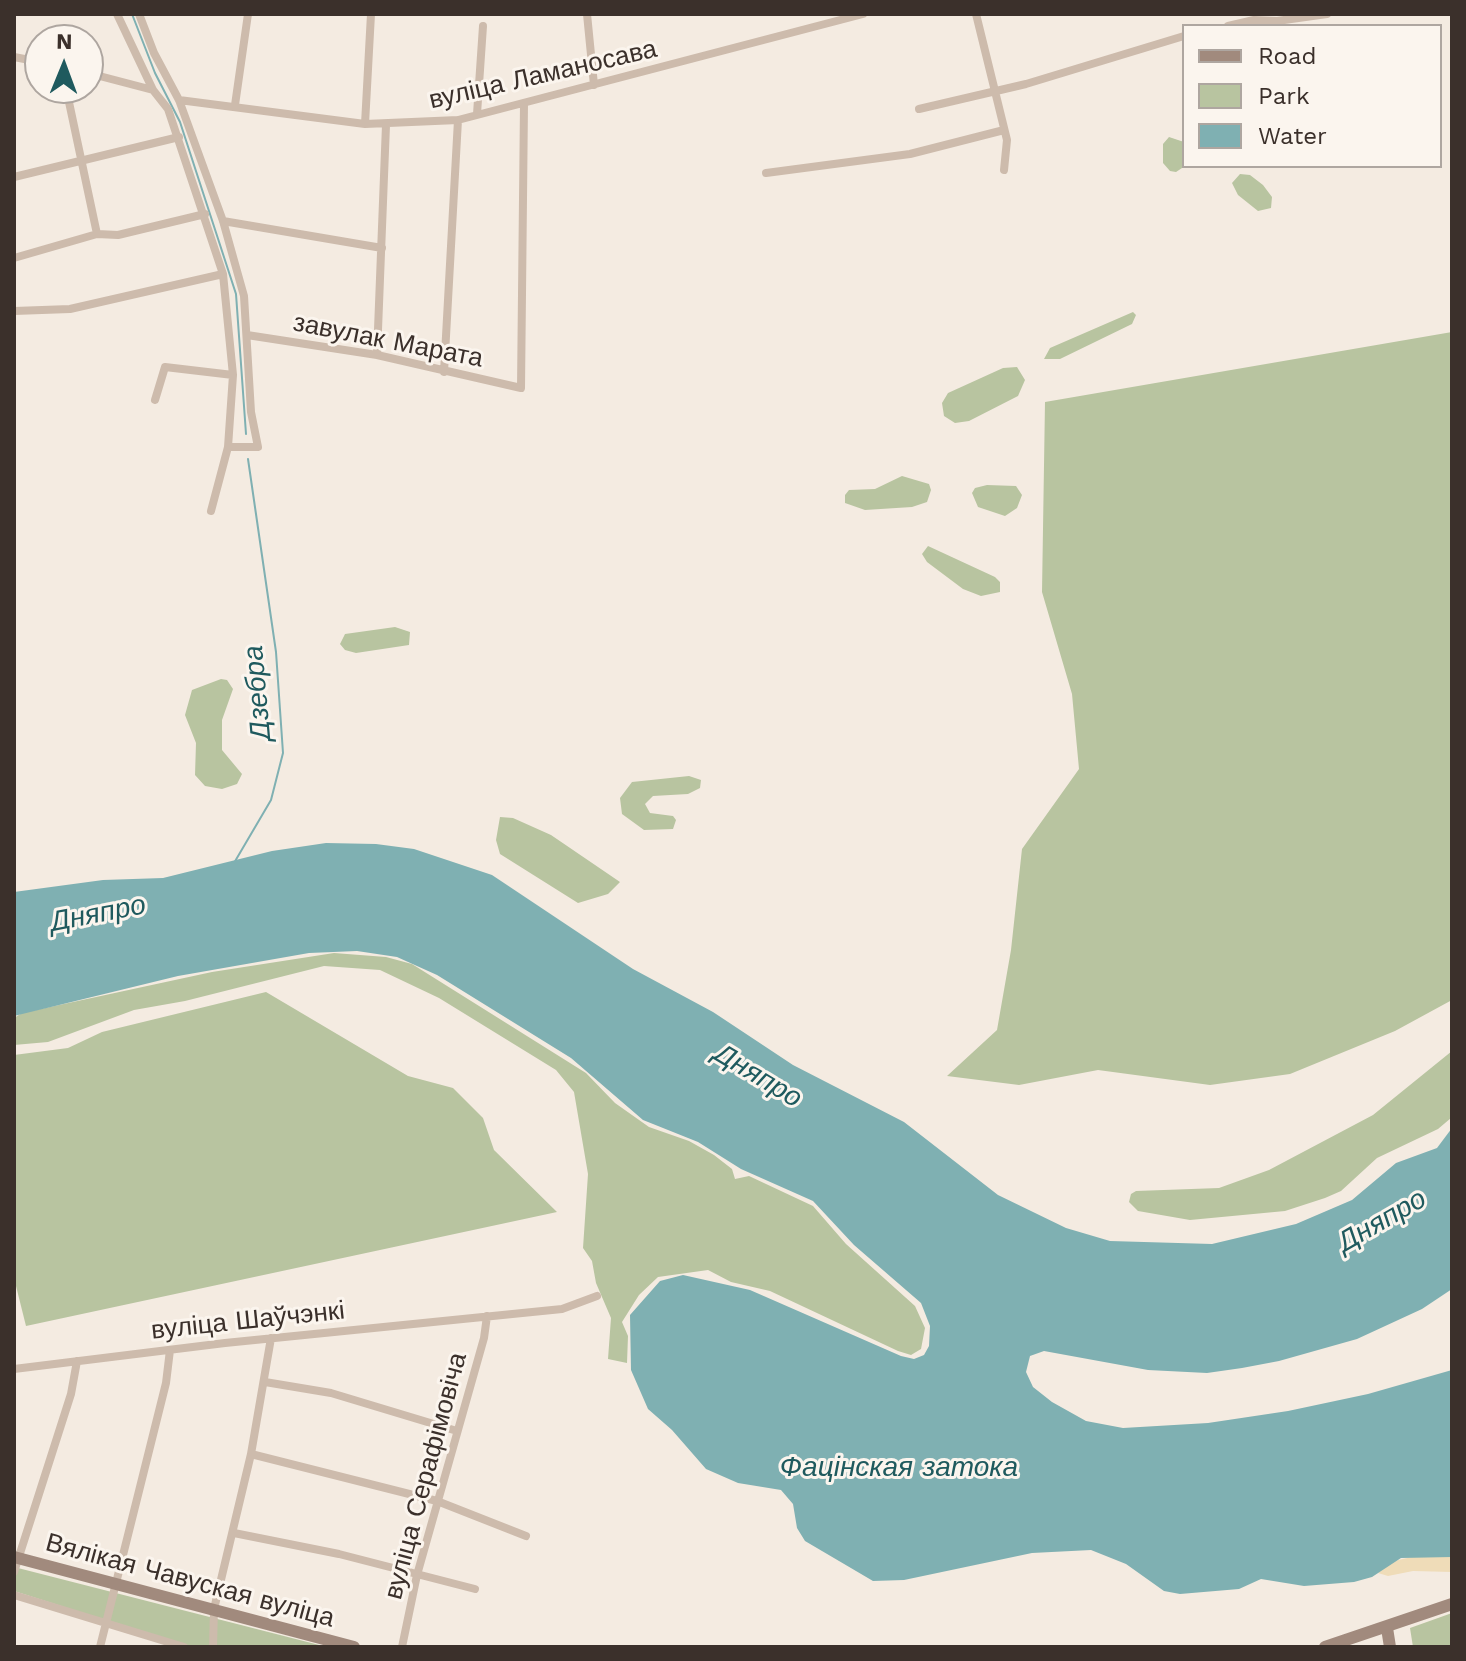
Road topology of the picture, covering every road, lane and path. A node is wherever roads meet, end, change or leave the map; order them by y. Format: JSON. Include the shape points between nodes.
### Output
{"nodes":[{"id":1,"x":117,"y":14,"type":"edge"},
{"id":2,"x":139,"y":14,"type":"edge"},
{"id":3,"x":248,"y":14,"type":"edge"},
{"id":4,"x":371,"y":14,"type":"edge"},
{"id":5,"x":587,"y":14,"type":"edge"},
{"id":6,"x":861,"y":14,"type":"edge"},
{"id":7,"x":976,"y":14,"type":"edge"},
{"id":8,"x":1327,"y":14,"type":"edge"},
{"id":9,"x":1237,"y":24,"type":"edge"},
{"id":10,"x":483,"y":26,"type":"dead end"},
{"id":11,"x":1182,"y":37,"type":"edge"},
{"id":12,"x":104,"y":77,"type":"edge"},
{"id":13,"x":594,"y":85,"type":"junction"},
{"id":14,"x":153,"y":90,"type":"junction"},
{"id":15,"x":995,"y":92,"type":"junction"},
{"id":16,"x":179,"y":100,"type":"junction"},
{"id":17,"x":69,"y":104,"type":"edge"},
{"id":18,"x":524,"y":104,"type":"junction"},
{"id":19,"x":235,"y":105,"type":"junction"},
{"id":20,"x":919,"y":109,"type":"dead end"},
{"id":21,"x":477,"y":114,"type":"junction"},
{"id":22,"x":458,"y":120,"type":"junction"},
{"id":23,"x":365,"y":124,"type":"junction"},
{"id":24,"x":386,"y":125,"type":"junction"},
{"id":25,"x":1004,"y":130,"type":"junction"},
{"id":26,"x":179,"y":137,"type":"junction"},
{"id":27,"x":81,"y":159,"type":"junction"},
{"id":28,"x":1004,"y":170,"type":"dead end"},
{"id":29,"x":766,"y":173,"type":"dead end"},
{"id":30,"x":14,"y":177,"type":"edge"},
{"id":31,"x":205,"y":214,"type":"junction"},
{"id":32,"x":223,"y":221,"type":"junction"},
{"id":33,"x":97,"y":234,"type":"junction"},
{"id":34,"x":382,"y":248,"type":"junction"},
{"id":35,"x":14,"y":258,"type":"edge"},
{"id":36,"x":223,"y":274,"type":"junction"},
{"id":37,"x":14,"y":311,"type":"edge"},
{"id":38,"x":247,"y":335,"type":"junction"},
{"id":39,"x":377,"y":355,"type":"junction"},
{"id":40,"x":444,"y":372,"type":"junction"},
{"id":41,"x":233,"y":375,"type":"junction"},
{"id":42,"x":155,"y":400,"type":"dead end"},
{"id":43,"x":228,"y":447,"type":"junction"},
{"id":44,"x":211,"y":511,"type":"dead end"},
{"id":45,"x":597,"y":1296,"type":"dead end"},
{"id":46,"x":487,"y":1316,"type":"junction"},
{"id":47,"x":271,"y":1338,"type":"junction"},
{"id":48,"x":170,"y":1350,"type":"junction"},
{"id":49,"x":77,"y":1361,"type":"junction"},
{"id":50,"x":14,"y":1369,"type":"edge"},
{"id":51,"x":265,"y":1382,"type":"junction"},
{"id":52,"x":457,"y":1431,"type":"junction"},
{"id":53,"x":251,"y":1454,"type":"junction"},
{"id":54,"x":437,"y":1501,"type":"junction"},
{"id":55,"x":234,"y":1533,"type":"junction"},
{"id":56,"x":526,"y":1536,"type":"dead end"},
{"id":57,"x":16,"y":1557,"type":"edge"},
{"id":58,"x":14,"y":1572,"type":"edge"},
{"id":59,"x":417,"y":1575,"type":"junction"},
{"id":60,"x":116,"y":1586,"type":"junction"},
{"id":61,"x":475,"y":1589,"type":"dead end"},
{"id":62,"x":14,"y":1595,"type":"edge"},
{"id":63,"x":1452,"y":1604,"type":"edge"},
{"id":64,"x":214,"y":1609,"type":"junction"},
{"id":65,"x":107,"y":1621,"type":"junction"},
{"id":66,"x":1387,"y":1628,"type":"junction"},
{"id":67,"x":100,"y":1647,"type":"edge"},
{"id":68,"x":184,"y":1647,"type":"edge"},
{"id":69,"x":213,"y":1647,"type":"edge"},
{"id":70,"x":354,"y":1647,"type":"edge"},
{"id":71,"x":402,"y":1647,"type":"edge"},
{"id":72,"x":1325,"y":1647,"type":"edge"},
{"id":73,"x":1390,"y":1647,"type":"edge"}],
"edges":[{"from":1,"to":14,"type":"street"},
{"from":2,"to":16,"type":"street"},
{"from":3,"to":19,"type":"street"},
{"from":4,"to":23,"type":"street"},
{"from":5,"to":13,"type":"street"},
{"from":6,"to":13,"type":"street","name":"вуліца Ламаносава"},
{"from":7,"to":15,"type":"street"},
{"from":8,"to":9,"type":"street"},
{"from":10,"to":21,"type":"street"},
{"from":11,"to":15,"type":"street"},
{"from":12,"to":14,"type":"street"},
{"from":13,"to":18,"type":"street","name":"вуліца Ламаносава"},
{"from":14,"to":26,"type":"street"},
{"from":15,"to":20,"type":"street"},
{"from":15,"to":25,"type":"street"},
{"from":16,"to":19,"type":"street","name":"вуліца Ламаносава"},
{"from":16,"to":32,"type":"street"},
{"from":17,"to":27,"type":"street"},
{"from":18,"to":21,"type":"street","name":"вуліца Ламаносава"},
{"from":18,"to":40,"type":"street","name":"завулак Марата","via":[[521,388]]},
{"from":19,"to":23,"type":"street","name":"вуліца Ламаносава"},
{"from":21,"to":22,"type":"street","name":"вуліца Ламаносава"},
{"from":22,"to":24,"type":"street","name":"вуліца Ламаносава"},
{"from":22,"to":40,"type":"street"},
{"from":23,"to":24,"type":"street","name":"вуліца Ламаносава"},
{"from":24,"to":34,"type":"street"},
{"from":25,"to":28,"type":"street"},
{"from":25,"to":29,"type":"street","via":[[910,154]]},
{"from":26,"to":27,"type":"street"},
{"from":26,"to":31,"type":"street"},
{"from":27,"to":30,"type":"street"},
{"from":27,"to":33,"type":"street"},
{"from":31,"to":33,"type":"street","via":[[118,235]]},
{"from":31,"to":36,"type":"street"},
{"from":32,"to":34,"type":"street"},
{"from":32,"to":38,"type":"street","via":[[244,296]]},
{"from":33,"to":35,"type":"street"},
{"from":34,"to":39,"type":"street"},
{"from":36,"to":37,"type":"street","via":[[70,309]]},
{"from":36,"to":41,"type":"street"},
{"from":38,"to":39,"type":"street","name":"завулак Марата"},
{"from":38,"to":43,"type":"street","via":[[258,447]]},
{"from":39,"to":40,"type":"street","name":"завулак Марата"},
{"from":41,"to":42,"type":"street","via":[[165,367]]},
{"from":41,"to":43,"type":"street"},
{"from":43,"to":44,"type":"street"},
{"from":45,"to":46,"type":"street","name":"вуліца Шаўчэнкі","via":[[562,1309]]},
{"from":46,"to":47,"type":"street","name":"вуліца Шаўчэнкі"},
{"from":46,"to":52,"type":"street","name":"вуліца Серафімовіча"},
{"from":47,"to":48,"type":"street","name":"вуліца Шаўчэнкі"},
{"from":47,"to":51,"type":"street"},
{"from":48,"to":49,"type":"street","name":"вуліца Шаўчэнкі"},
{"from":48,"to":60,"type":"street"},
{"from":49,"to":50,"type":"street","name":"вуліца Шаўчэнкі"},
{"from":49,"to":57,"type":"street","via":[[71,1394]]},
{"from":51,"to":52,"type":"street","via":[[331,1393]]},
{"from":51,"to":53,"type":"street"},
{"from":52,"to":54,"type":"street","name":"вуліца Серафімовіча"},
{"from":53,"to":54,"type":"street"},
{"from":53,"to":55,"type":"street"},
{"from":54,"to":56,"type":"street"},
{"from":54,"to":59,"type":"street","name":"вуліца Серафімовіча"},
{"from":55,"to":59,"type":"street"},
{"from":55,"to":64,"type":"street"},
{"from":57,"to":58,"type":"street"},
{"from":57,"to":60,"type":"main road","name":"Вялікая Чавуская вуліца"},
{"from":59,"to":61,"type":"street"},
{"from":59,"to":71,"type":"street","name":"вуліца Серафімовіча"},
{"from":60,"to":64,"type":"main road","name":"Вялікая Чавуская вуліца"},
{"from":60,"to":65,"type":"street"},
{"from":62,"to":65,"type":"street"},
{"from":63,"to":66,"type":"main road"},
{"from":64,"to":69,"type":"street"},
{"from":64,"to":70,"type":"main road","name":"Вялікая Чавуская вуліца"},
{"from":65,"to":67,"type":"street"},
{"from":65,"to":68,"type":"street"},
{"from":66,"to":72,"type":"main road"},
{"from":66,"to":73,"type":"main road"}]}
